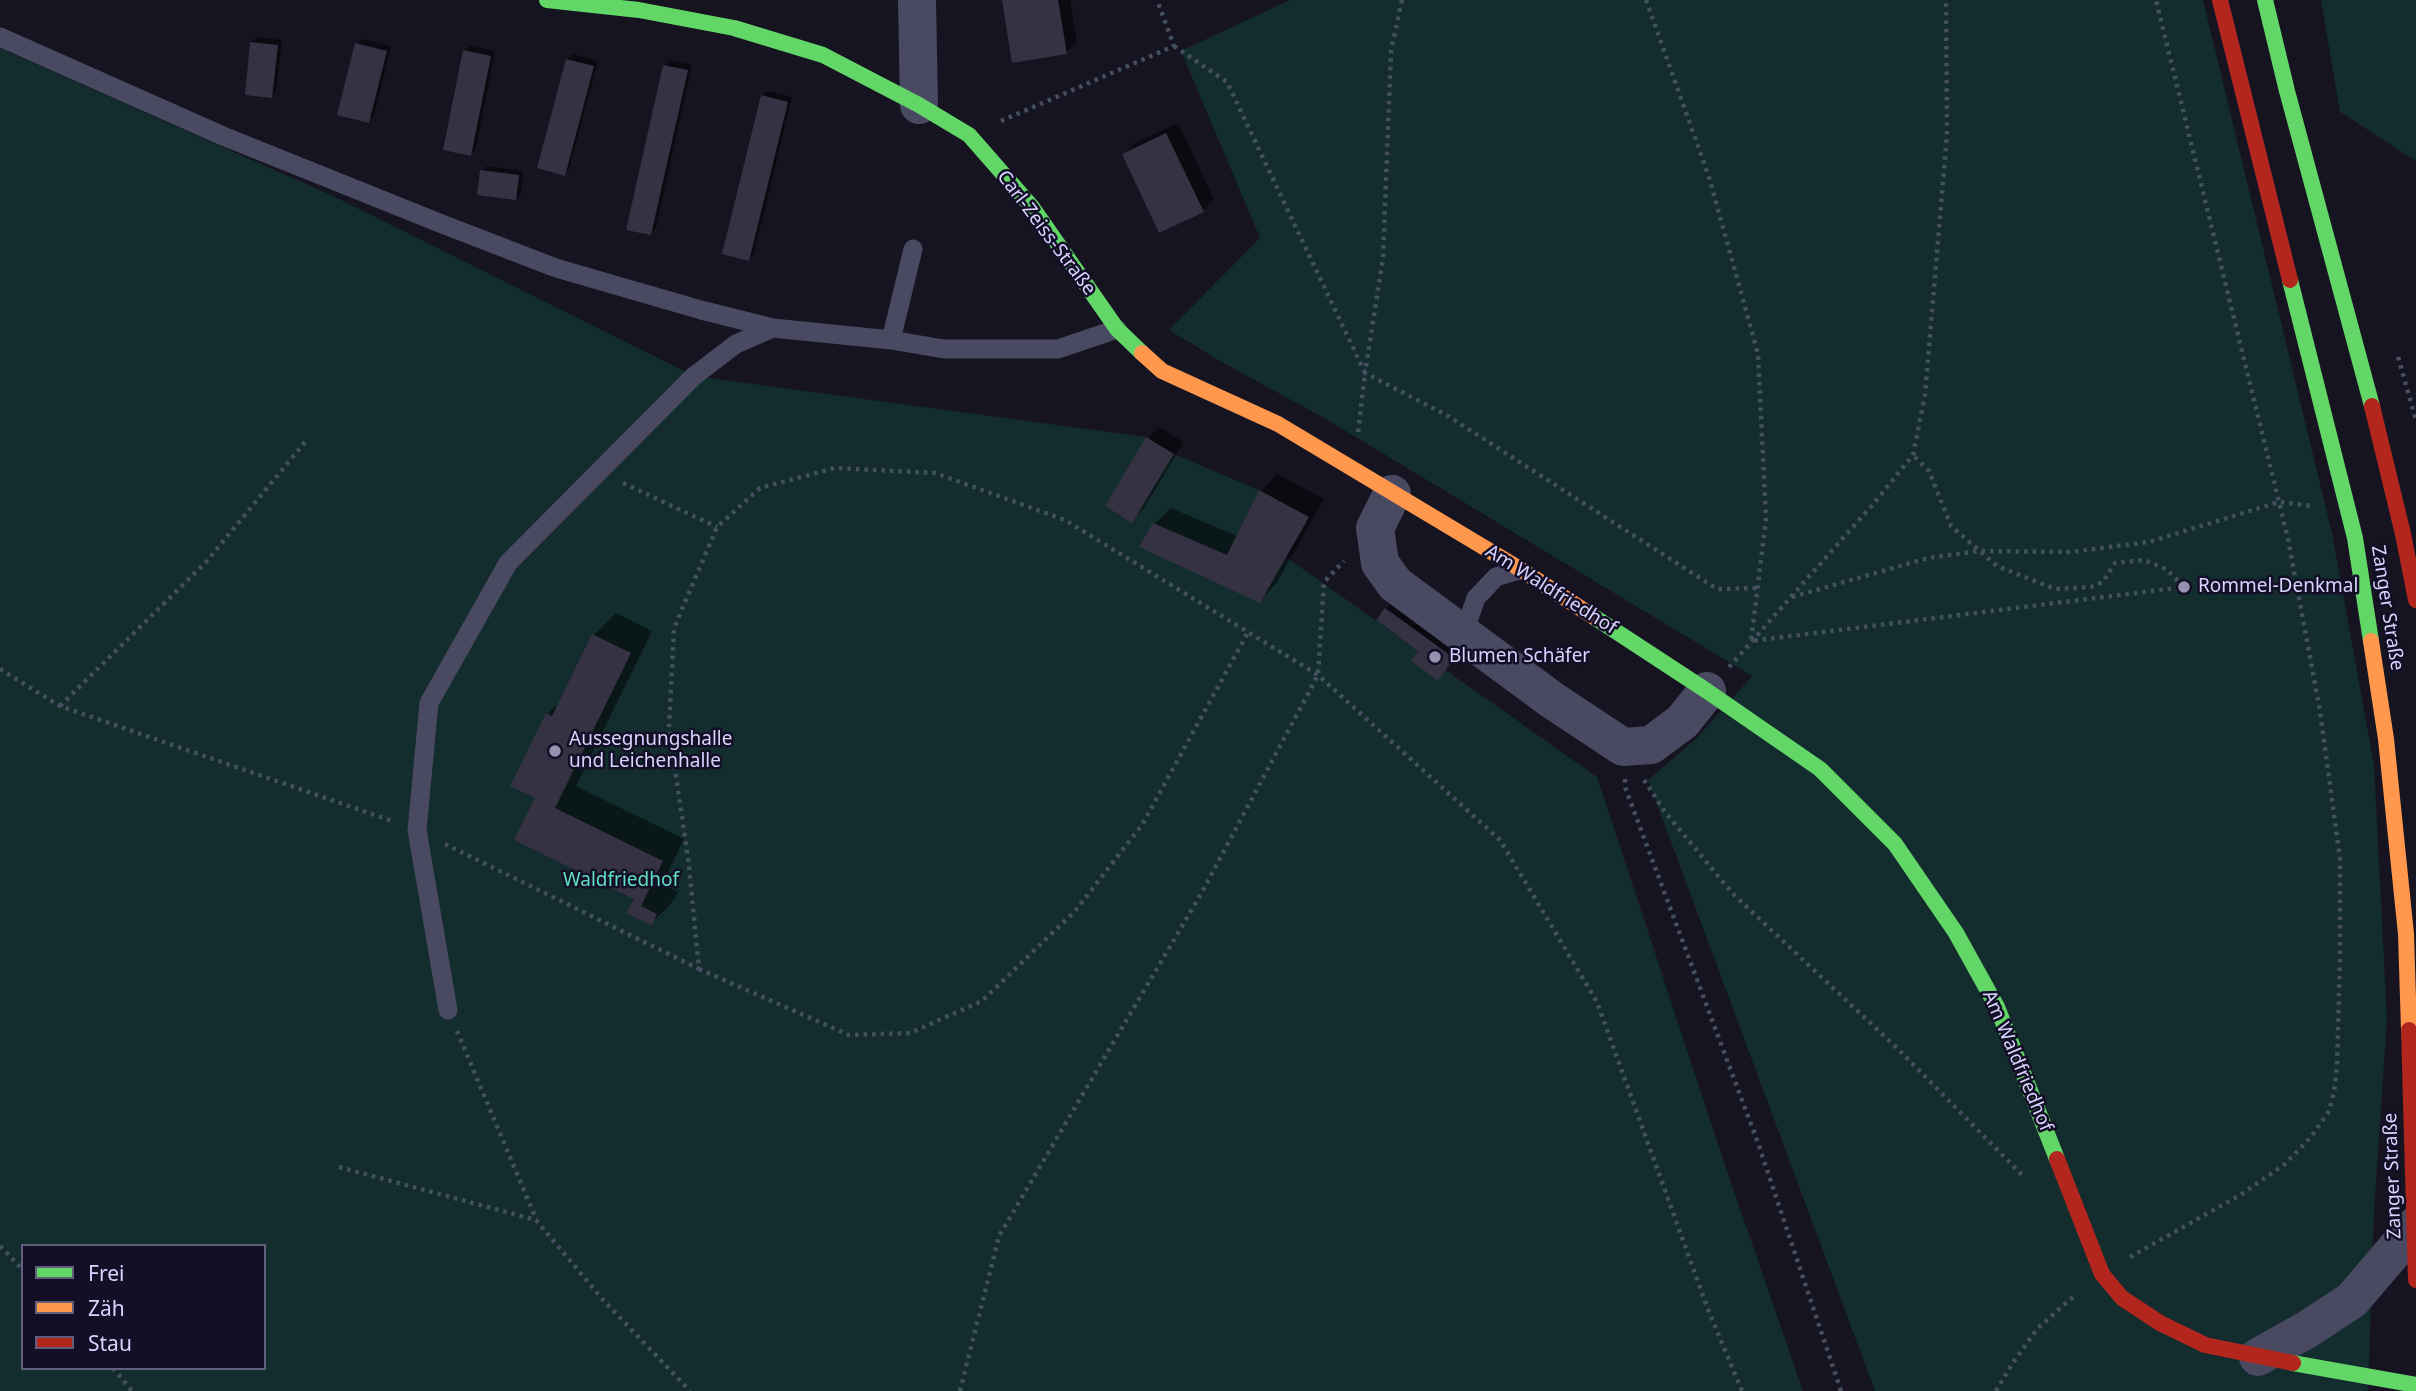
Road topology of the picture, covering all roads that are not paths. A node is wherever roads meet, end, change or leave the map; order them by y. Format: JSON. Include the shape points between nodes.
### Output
{"nodes":[{"id":1,"x":547,"y":0,"type":"edge"},
{"id":2,"x":559,"y":0,"type":"edge"},
{"id":3,"x":917,"y":0,"type":"edge"},
{"id":4,"x":2220,"y":0,"type":"edge"},
{"id":5,"x":2265,"y":0,"type":"edge"},
{"id":6,"x":0,"y":37,"type":"edge"},
{"id":7,"x":919,"y":105,"type":"junction"},
{"id":8,"x":914,"y":249,"type":"dead end"},
{"id":9,"x":773,"y":328,"type":"junction"},
{"id":10,"x":1117,"y":329,"type":"junction"},
{"id":11,"x":891,"y":340,"type":"junction"},
{"id":12,"x":1392,"y":494,"type":"junction"},
{"id":13,"x":2352,"y":524,"type":"junction"},
{"id":14,"x":2410,"y":534,"type":"edge"},
{"id":15,"x":1520,"y":569,"type":"junction"},
{"id":16,"x":2416,"y":600,"type":"edge"},
{"id":17,"x":1476,"y":643,"type":"junction"},
{"id":18,"x":1707,"y":691,"type":"junction"},
{"id":19,"x":448,"y":1010,"type":"road end"},
{"id":20,"x":2416,"y":1225,"type":"edge"},
{"id":21,"x":2416,"y":1280,"type":"edge"},
{"id":22,"x":2258,"y":1357,"type":"junction"},
{"id":23,"x":2416,"y":1385,"type":"edge"}],
"edges":[{"from":1,"to":2,"type":"street"},
{"from":2,"to":7,"type":"street","via":[[734,28],[823,55]]},
{"from":3,"to":7,"type":"street"},
{"from":4,"to":13,"type":"street","name":"Zanger Straße"},
{"from":5,"to":14,"type":"street","name":"Zanger Straße"},
{"from":6,"to":9,"type":"lane","via":[[223,136],[556,268]]},
{"from":7,"to":10,"type":"street","name":"Carl-Zeiss-Straße","via":[[969,135],[1032,207]]},
{"from":8,"to":11,"type":"lane"},
{"from":9,"to":11,"type":"lane"},
{"from":9,"to":19,"type":"lane","via":[[736,344],[694,376],[508,563],[429,703],[417,830]]},
{"from":10,"to":11,"type":"lane","via":[[1058,349],[944,349]]},
{"from":10,"to":12,"type":"street","name":"Am Waldfriedhof","via":[[1162,371],[1278,424]]},
{"from":12,"to":15,"type":"street","name":"Am Waldfriedhof"},
{"from":12,"to":17,"type":"street","via":[[1375,528],[1381,563],[1395,584]]},
{"from":13,"to":14,"type":"street"},
{"from":13,"to":20,"type":"street","name":"Zanger Straße","via":[[2386,739],[2406,934]]},
{"from":14,"to":16,"type":"street","name":"Zanger Straße"},
{"from":15,"to":17,"type":"lane","via":[[1496,577],[1476,598],[1468,621]]},
{"from":15,"to":18,"type":"street","name":"Am Waldfriedhof"},
{"from":17,"to":18,"type":"street","via":[[1623,747],[1651,745],[1682,722]]},
{"from":18,"to":22,"type":"street","name":"Am Waldfriedhof","via":[[1820,769],[1895,844],[1956,933],[1997,1007],[2102,1274],[2122,1298],[2160,1323],[2205,1345]]},
{"from":20,"to":21,"type":"street","name":"Zanger Straße"},
{"from":20,"to":22,"type":"street","via":[[2352,1300]]},
{"from":22,"to":23,"type":"street","name":"Am Waldfriedhof"}]}
